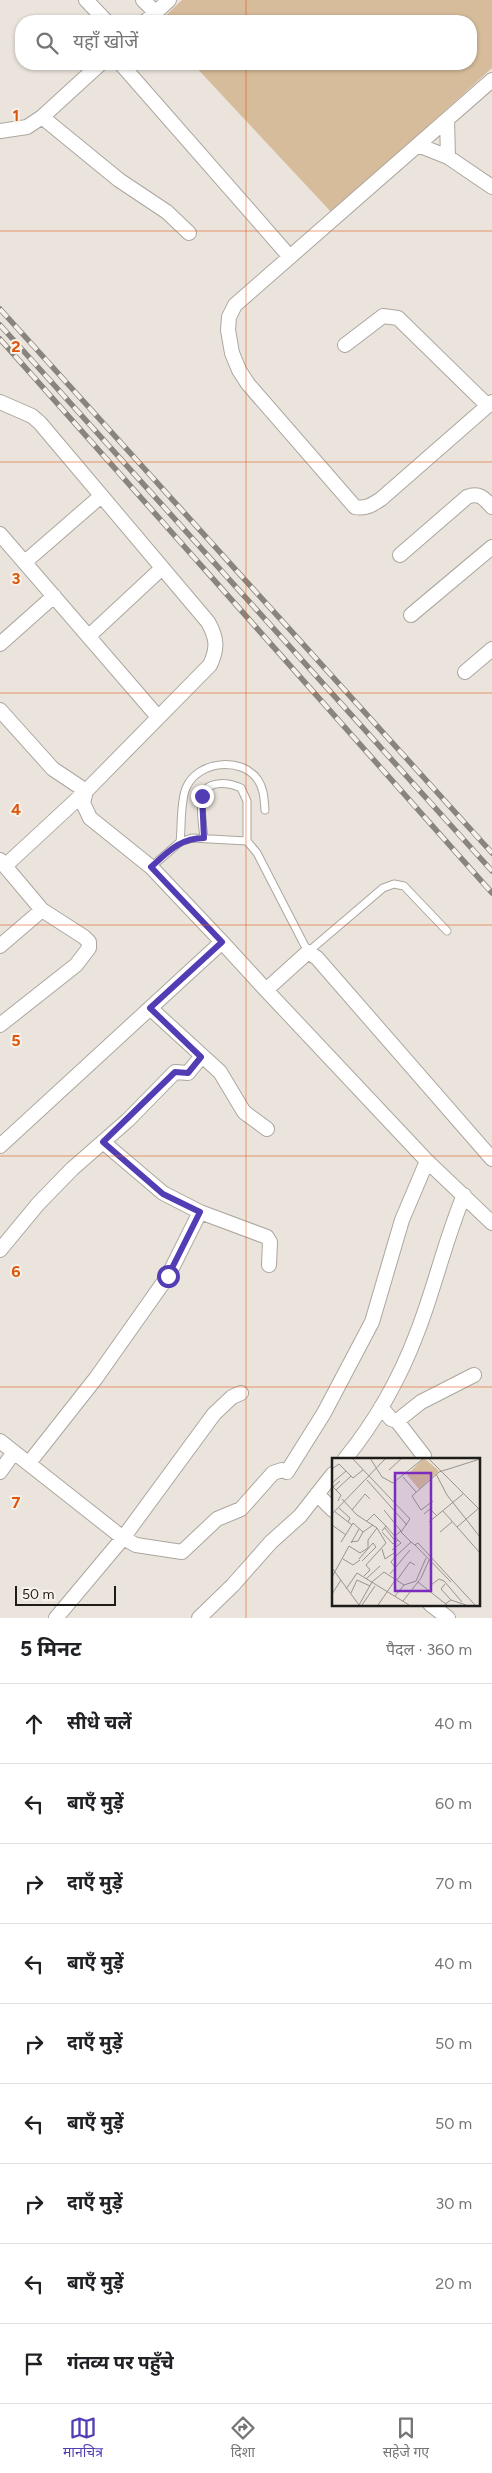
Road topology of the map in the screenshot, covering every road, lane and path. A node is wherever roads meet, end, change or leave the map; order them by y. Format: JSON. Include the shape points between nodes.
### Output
{"nodes":[{"id":1,"x":86,"y":0,"type":"edge"},
{"id":2,"x":143,"y":0,"type":"edge"},
{"id":3,"x":169,"y":0,"type":"edge"},
{"id":4,"x":100,"y":15,"type":"edge"},
{"id":5,"x":149,"y":15,"type":"edge"},
{"id":6,"x":152,"y":15,"type":"edge"},
{"id":7,"x":93,"y":70,"type":"edge"},
{"id":8,"x":126,"y":70,"type":"edge"},
{"id":9,"x":492,"y":80,"type":"edge"},
{"id":10,"x":42,"y":117,"type":"junction"},
{"id":11,"x":446,"y":120,"type":"junction"},
{"id":12,"x":1,"y":130,"type":"edge"},
{"id":13,"x":418,"y":145,"type":"junction"},
{"id":14,"x":448,"y":157,"type":"junction"},
{"id":15,"x":492,"y":187,"type":"edge"},
{"id":16,"x":189,"y":233,"type":"dead end"},
{"id":17,"x":290,"y":257,"type":"junction"},
{"id":18,"x":345,"y":344,"type":"dead end"},
{"id":19,"x":0,"y":402,"type":"edge"},
{"id":20,"x":490,"y":404,"type":"edge"},
{"id":21,"x":101,"y":496,"type":"junction"},
{"id":22,"x":492,"y":507,"type":"edge"},
{"id":23,"x":0,"y":534,"type":"edge"},
{"id":24,"x":492,"y":547,"type":"edge"},
{"id":25,"x":400,"y":555,"type":"dead end"},
{"id":26,"x":25,"y":562,"type":"junction"},
{"id":27,"x":162,"y":568,"type":"junction"},
{"id":28,"x":54,"y":596,"type":"junction"},
{"id":29,"x":411,"y":615,"type":"dead end"},
{"id":30,"x":89,"y":636,"type":"junction"},
{"id":31,"x":0,"y":644,"type":"edge"},
{"id":32,"x":492,"y":649,"type":"edge"},
{"id":33,"x":465,"y":672,"type":"dead end"},
{"id":34,"x":0,"y":710,"type":"edge"},
{"id":35,"x":158,"y":717,"type":"junction"},
{"id":36,"x":86,"y":791,"type":"junction"},
{"id":37,"x":265,"y":810,"type":"dead end"},
{"id":38,"x":204,"y":838,"type":"junction"},
{"id":39,"x":246,"y":841,"type":"junction"},
{"id":40,"x":180,"y":842,"type":"junction"},
{"id":41,"x":2,"y":863,"type":"edge"},
{"id":42,"x":151,"y":867,"type":"junction"},
{"id":43,"x":42,"y":910,"type":"junction"},
{"id":44,"x":447,"y":931,"type":"dead end"},
{"id":45,"x":3,"y":938,"type":"edge"},
{"id":46,"x":222,"y":942,"type":"junction"},
{"id":47,"x":308,"y":952,"type":"junction"},
{"id":48,"x":266,"y":990,"type":"junction"},
{"id":49,"x":150,"y":1008,"type":"junction"},
{"id":50,"x":0,"y":1025,"type":"edge"},
{"id":51,"x":201,"y":1057,"type":"junction"},
{"id":52,"x":267,"y":1129,"type":"dead end"},
{"id":53,"x":103,"y":1142,"type":"junction"},
{"id":54,"x":0,"y":1146,"type":"edge"},
{"id":55,"x":492,"y":1159,"type":"edge"},
{"id":56,"x":427,"y":1161,"type":"junction"},
{"id":57,"x":464,"y":1194,"type":"junction"},
{"id":58,"x":200,"y":1212,"type":"junction"},
{"id":59,"x":492,"y":1223,"type":"edge"},
{"id":60,"x":0,"y":1250,"type":"edge"},
{"id":61,"x":270,"y":1265,"type":"dead end"},
{"id":62,"x":474,"y":1375,"type":"dead end"},
{"id":63,"x":241,"y":1393,"type":"dead end"},
{"id":64,"x":381,"y":1407,"type":"junction"},
{"id":65,"x":397,"y":1421,"type":"junction"},
{"id":66,"x":0,"y":1441,"type":"edge"},
{"id":67,"x":14,"y":1452,"type":"junction"},
{"id":68,"x":424,"y":1456,"type":"dead end"},
{"id":69,"x":346,"y":1458,"type":"edge"},
{"id":70,"x":29,"y":1463,"type":"junction"},
{"id":71,"x":0,"y":1472,"type":"edge"},
{"id":72,"x":332,"y":1475,"type":"edge"},
{"id":73,"x":317,"y":1494,"type":"junction"},
{"id":74,"x":332,"y":1509,"type":"edge"},
{"id":75,"x":123,"y":1538,"type":"junction"},
{"id":76,"x":433,"y":1606,"type":"edge"},
{"id":77,"x":56,"y":1618,"type":"edge"},
{"id":78,"x":199,"y":1618,"type":"edge"},
{"id":79,"x":448,"y":1618,"type":"edge"}],
"edges":[{"from":1,"to":4,"type":"street"},
{"from":2,"to":5,"type":"street"},
{"from":3,"to":6,"type":"street"},
{"from":7,"to":10,"type":"street"},
{"from":8,"to":17,"type":"street"},
{"from":9,"to":11,"type":"street"},
{"from":10,"to":12,"type":"street","via":[[27,127]]},
{"from":10,"to":16,"type":"street","via":[[119,180],[167,212]]},
{"from":11,"to":13,"type":"street"},
{"from":11,"to":14,"type":"street"},
{"from":13,"to":14,"type":"street"},
{"from":13,"to":17,"type":"street"},
{"from":14,"to":15,"type":"street"},
{"from":17,"to":20,"type":"street","via":[[235,305],[229,317],[228,330],[232,353],[248,384],[356,507],[372,506]]},
{"from":18,"to":20,"type":"street","via":[[383,316],[398,318]]},
{"from":19,"to":21,"type":"street","via":[[40,423]]},
{"from":21,"to":26,"type":"street"},
{"from":21,"to":27,"type":"street"},
{"from":22,"to":25,"type":"street","via":[[481,496],[473,494],[467,497]]},
{"from":23,"to":26,"type":"street"},
{"from":24,"to":29,"type":"street"},
{"from":26,"to":28,"type":"street"},
{"from":27,"to":30,"type":"street"},
{"from":27,"to":35,"type":"street","via":[[208,622],[217,644],[210,665]]},
{"from":28,"to":30,"type":"street"},
{"from":28,"to":31,"type":"street"},
{"from":30,"to":35,"type":"street"},
{"from":32,"to":33,"type":"street"},
{"from":34,"to":36,"type":"street","via":[[53,769]]},
{"from":35,"to":36,"type":"street"},
{"from":36,"to":41,"type":"street"},
{"from":36,"to":42,"type":"street","via":[[82,803],[90,818]]},
{"from":37,"to":40,"type":"lane","via":[[263,790],[254,775],[242,767],[208,767],[198,773],[187,787]]},
{"from":38,"to":39,"type":"lane"},
{"from":38,"to":39,"type":"lane","via":[[202,796],[213,785],[230,784],[241,788],[247,801]]},
{"from":38,"to":40,"type":"lane"},
{"from":39,"to":47,"type":"lane","via":[[257,853]]},
{"from":40,"to":42,"type":"lane"},
{"from":41,"to":43,"type":"street"},
{"from":42,"to":46,"type":"street"},
{"from":43,"to":45,"type":"street"},
{"from":43,"to":50,"type":"street","via":[[89,942],[89,948],[76,965]]},
{"from":44,"to":47,"type":"lane","via":[[404,886],[394,884],[383,888]]},
{"from":46,"to":48,"type":"street"},
{"from":46,"to":49,"type":"street"},
{"from":47,"to":48,"type":"street"},
{"from":47,"to":55,"type":"street","via":[[317,958]]},
{"from":48,"to":56,"type":"street"},
{"from":49,"to":51,"type":"street"},
{"from":49,"to":54,"type":"street"},
{"from":51,"to":52,"type":"street","via":[[220,1072],[244,1112]]},
{"from":51,"to":53,"type":"street","via":[[188,1073],[175,1072]]},
{"from":53,"to":58,"type":"street","via":[[163,1194]]},
{"from":53,"to":60,"type":"street","via":[[38,1204]]},
{"from":56,"to":57,"type":"street"},
{"from":56,"to":75,"type":"street","via":[[402,1220],[372,1322],[324,1413],[287,1472],[273,1473],[241,1509],[217,1519],[182,1552],[136,1544]]},
{"from":57,"to":59,"type":"street"},
{"from":57,"to":64,"type":"street","via":[[417,1333]]},
{"from":58,"to":61,"type":"street","via":[[268,1237]]},
{"from":58,"to":70,"type":"street","via":[[168,1276],[96,1378]]},
{"from":62,"to":65,"type":"street","via":[[421,1402]]},
{"from":63,"to":75,"type":"street","via":[[214,1414]]},
{"from":64,"to":65,"type":"street"},
{"from":64,"to":69,"type":"street"},
{"from":65,"to":68,"type":"street"},
{"from":66,"to":67,"type":"street"},
{"from":67,"to":70,"type":"street"},
{"from":67,"to":71,"type":"street"},
{"from":70,"to":75,"type":"street"},
{"from":72,"to":73,"type":"street"},
{"from":73,"to":74,"type":"street"},
{"from":73,"to":78,"type":"street","via":[[300,1516]]},
{"from":75,"to":77,"type":"street"},
{"from":76,"to":79,"type":"street"}]}
